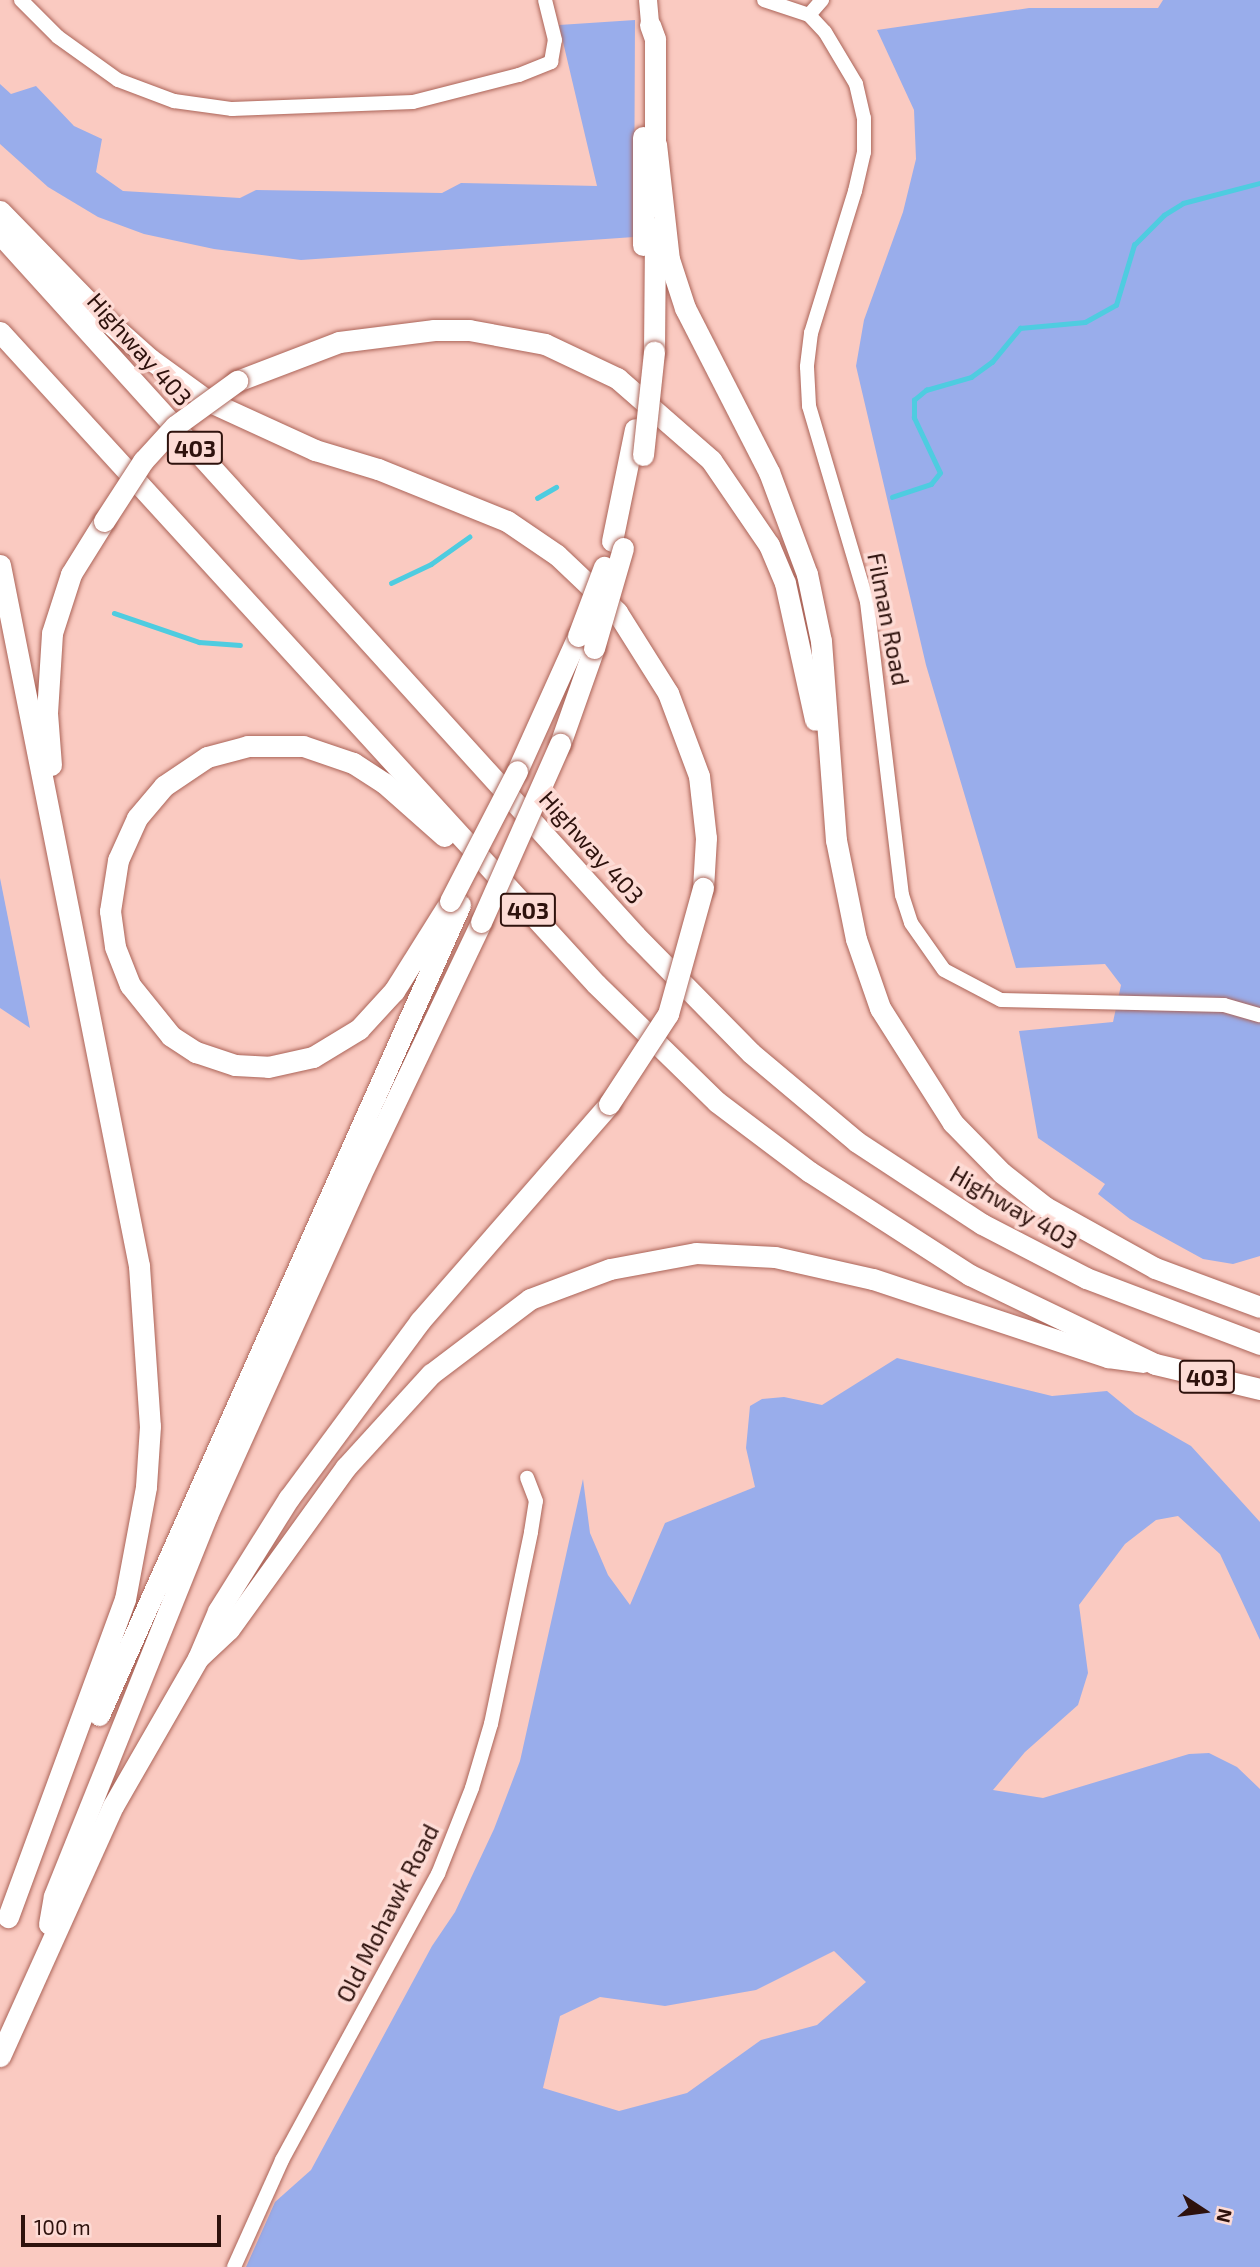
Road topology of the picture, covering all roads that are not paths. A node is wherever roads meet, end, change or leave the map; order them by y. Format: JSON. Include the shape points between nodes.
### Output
{"nodes":[{"id":1,"x":21,"y":0,"type":"edge"},
{"id":2,"x":545,"y":0,"type":"edge"},
{"id":3,"x":648,"y":0,"type":"edge"},
{"id":4,"x":764,"y":0,"type":"edge"},
{"id":5,"x":822,"y":0,"type":"edge"},
{"id":6,"x":809,"y":15,"type":"junction"},
{"id":7,"x":650,"y":25,"type":"junction"},
{"id":8,"x":656,"y":144,"type":"junction"},
{"id":9,"x":0,"y":211,"type":"edge"},
{"id":10,"x":0,"y":234,"type":"edge"},
{"id":11,"x":0,"y":332,"type":"edge"},
{"id":12,"x":648,"y":349,"type":"junction"},
{"id":13,"x":618,"y":545,"type":"junction"},
{"id":14,"x":0,"y":565,"type":"edge"},
{"id":15,"x":586,"y":642,"type":"junction"},
{"id":16,"x":831,"y":790,"type":"junction"},
{"id":17,"x":54,"y":842,"type":"junction"},
{"id":18,"x":492,"y":871,"type":"junction"},
{"id":19,"x":455,"y":903,"type":"junction"},
{"id":20,"x":1260,"y":1015,"type":"edge"},
{"id":21,"x":1260,"y":1307,"type":"edge"},
{"id":22,"x":1260,"y":1344,"type":"edge"},
{"id":23,"x":1155,"y":1364,"type":"junction"},
{"id":24,"x":1260,"y":1389,"type":"edge"},
{"id":25,"x":527,"y":1478,"type":"dead end"},
{"id":26,"x":198,"y":1658,"type":"junction"},
{"id":27,"x":8,"y":1917,"type":"junction"},
{"id":28,"x":0,"y":1937,"type":"edge"},
{"id":29,"x":44,"y":1951,"type":"junction"},
{"id":30,"x":0,"y":2056,"type":"edge"},
{"id":31,"x":233,"y":2267,"type":"edge"}],
"edges":[{"from":1,"to":2,"type":"street","via":[[58,37],[118,80],[174,101],[232,109],[413,102],[519,75],[551,62],[555,40]]},
{"from":3,"to":7,"type":"main road"},
{"from":4,"to":6,"type":"street"},
{"from":5,"to":6,"type":"street"},
{"from":6,"to":20,"type":"street","name":"Filman Road","via":[[825,32],[856,84],[864,118],[864,152],[855,191],[811,332],[809,406],[867,602],[902,895],[911,923],[944,970],[1000,1000],[1224,1005]]},
{"from":7,"to":8,"type":"highway","via":[[655,39]]},
{"from":7,"to":12,"type":"highway","via":[[642,38]]},
{"from":8,"to":12,"type":"highway"},
{"from":8,"to":16,"type":"highway","via":[[669,259],[685,308],[769,472],[807,574],[821,641]]},
{"from":9,"to":26,"type":"highway","bridge":true,"via":[[113,326],[208,401],[315,450],[378,468],[508,521],[557,555],[617,612],[668,693],[699,776],[706,838],[703,888],[668,1014],[649,1050],[609,1104],[412,1332],[289,1498],[218,1611]]},
{"from":10,"to":22,"type":"highway","name":"Highway 403","number":"403","via":[[635,935],[751,1053],[857,1142],[982,1224],[1086,1278]]},
{"from":11,"to":18,"type":"highway","number":"403"},
{"from":12,"to":13,"type":"highway"},
{"from":12,"to":13,"type":"highway","bridge":true,"via":[[643,455]]},
{"from":13,"to":15,"type":"highway","bridge":true},
{"from":14,"to":17,"type":"highway"},
{"from":15,"to":19,"type":"highway","bridge":true,"via":[[538,723]]},
{"from":15,"to":29,"type":"highway","bridge":true,"via":[[560,744],[207,1516],[54,1896]]},
{"from":16,"to":17,"type":"highway","bridge":true,"via":[[802,649],[769,545],[712,460],[617,378],[545,344],[469,330],[434,330],[339,342],[237,382],[175,426],[143,460],[71,574],[52,633],[47,713]]},
{"from":16,"to":21,"type":"highway","via":[[856,939],[880,1008],[953,1123],[1002,1173],[1093,1237],[1154,1268]]},
{"from":17,"to":27,"type":"highway","via":[[139,1266],[150,1426],[146,1487],[125,1599]]},
{"from":18,"to":19,"type":"highway","via":[[353,763],[303,746],[248,746],[207,757],[164,786],[137,818],[118,860],[110,911],[115,947],[130,985],[171,1036],[196,1052],[235,1065],[268,1067],[313,1057],[359,1029],[394,991]]},
{"from":18,"to":23,"type":"highway","number":"403","via":[[596,984],[717,1102],[810,1172],[970,1275]]},
{"from":19,"to":27,"type":"highway"},
{"from":23,"to":24,"type":"highway","number":"403"},
{"from":23,"to":26,"type":"highway","via":[[1108,1357],[873,1279],[775,1257],[696,1253],[610,1269],[530,1299],[431,1374],[346,1467],[229,1629]]},
{"from":25,"to":31,"type":"street","name":"Old Mohawk Road","via":[[536,1501],[531,1532],[491,1724],[472,1788],[438,1874],[282,2160]]},
{"from":26,"to":29,"type":"highway","via":[[113,1806]]},
{"from":27,"to":28,"type":"highway"},
{"from":29,"to":30,"type":"highway"}]}
